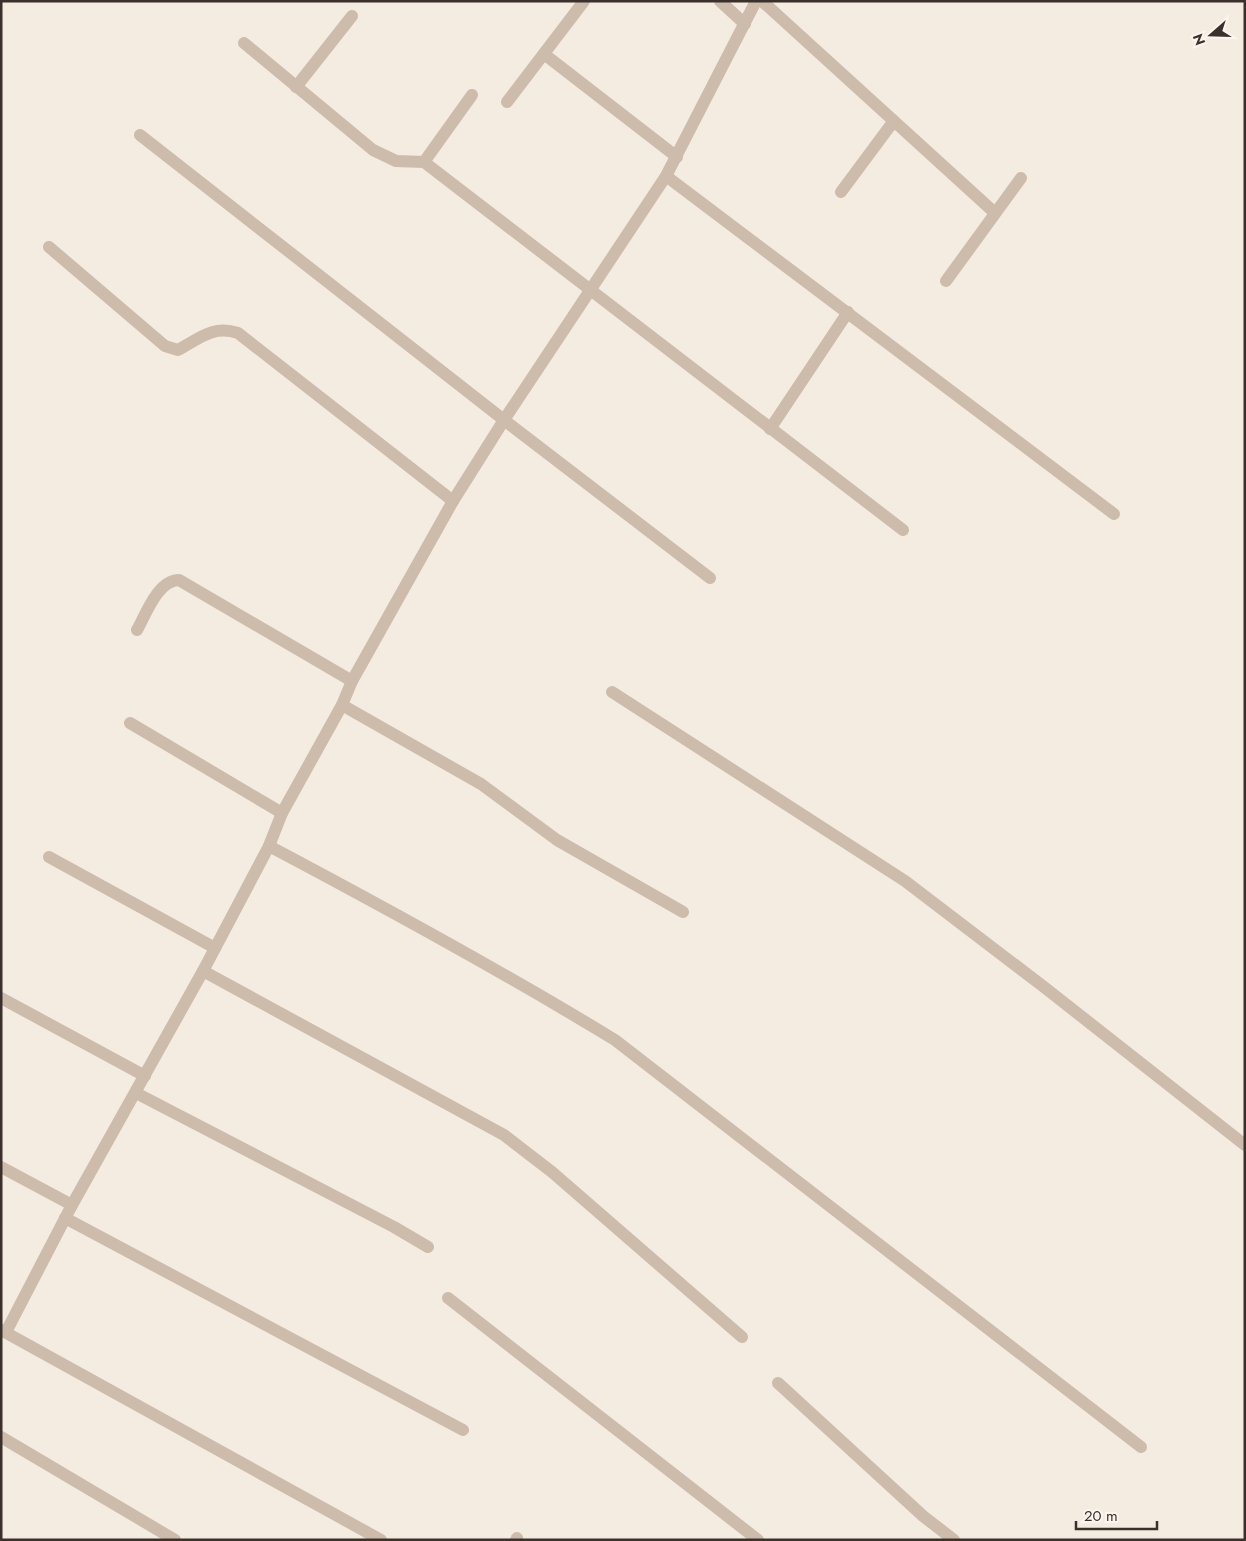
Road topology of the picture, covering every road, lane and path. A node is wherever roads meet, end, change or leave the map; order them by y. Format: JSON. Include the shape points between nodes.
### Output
{"nodes":[{"id":1,"x":584,"y":1,"type":"edge"},
{"id":2,"x":720,"y":1,"type":"edge"},
{"id":3,"x":756,"y":1,"type":"edge"},
{"id":4,"x":762,"y":1,"type":"edge"},
{"id":5,"x":352,"y":16,"type":"dead end"},
{"id":6,"x":745,"y":24,"type":"junction"},
{"id":7,"x":244,"y":43,"type":"dead end"},
{"id":8,"x":544,"y":54,"type":"junction"},
{"id":9,"x":296,"y":87,"type":"junction"},
{"id":10,"x":472,"y":95,"type":"dead end"},
{"id":11,"x":507,"y":102,"type":"dead end"},
{"id":12,"x":893,"y":122,"type":"junction"},
{"id":13,"x":140,"y":136,"type":"dead end"},
{"id":14,"x":677,"y":157,"type":"junction"},
{"id":15,"x":424,"y":162,"type":"junction"},
{"id":16,"x":666,"y":176,"type":"junction"},
{"id":17,"x":1021,"y":178,"type":"dead end"},
{"id":18,"x":841,"y":192,"type":"dead end"},
{"id":19,"x":995,"y":213,"type":"junction"},
{"id":20,"x":49,"y":247,"type":"dead end"},
{"id":21,"x":946,"y":281,"type":"dead end"},
{"id":22,"x":591,"y":292,"type":"junction"},
{"id":23,"x":848,"y":312,"type":"junction"},
{"id":24,"x":504,"y":420,"type":"junction"},
{"id":25,"x":770,"y":430,"type":"junction"},
{"id":26,"x":453,"y":501,"type":"junction"},
{"id":27,"x":1114,"y":514,"type":"dead end"},
{"id":28,"x":904,"y":530,"type":"dead end"},
{"id":29,"x":710,"y":578,"type":"dead end"},
{"id":30,"x":137,"y":630,"type":"dead end"},
{"id":31,"x":352,"y":681,"type":"junction"},
{"id":32,"x":612,"y":692,"type":"dead end"},
{"id":33,"x":342,"y":706,"type":"junction"},
{"id":34,"x":130,"y":723,"type":"dead end"},
{"id":35,"x":282,"y":813,"type":"junction"},
{"id":36,"x":269,"y":846,"type":"junction"},
{"id":37,"x":49,"y":857,"type":"dead end"},
{"id":38,"x":684,"y":912,"type":"dead end"},
{"id":39,"x":216,"y":948,"type":"junction"},
{"id":40,"x":203,"y":971,"type":"junction"},
{"id":41,"x":1,"y":998,"type":"edge"},
{"id":42,"x":145,"y":1076,"type":"junction"},
{"id":43,"x":136,"y":1093,"type":"junction"},
{"id":44,"x":1245,"y":1145,"type":"edge"},
{"id":45,"x":1,"y":1167,"type":"edge"},
{"id":46,"x":72,"y":1205,"type":"junction"},
{"id":47,"x":65,"y":1218,"type":"junction"},
{"id":48,"x":428,"y":1247,"type":"dead end"},
{"id":49,"x":448,"y":1298,"type":"dead end"},
{"id":50,"x":4,"y":1331,"type":"edge"},
{"id":51,"x":742,"y":1337,"type":"dead end"},
{"id":52,"x":778,"y":1383,"type":"dead end"},
{"id":53,"x":463,"y":1430,"type":"dead end"},
{"id":54,"x":1,"y":1437,"type":"edge"},
{"id":55,"x":1140,"y":1447,"type":"dead end"},
{"id":56,"x":175,"y":1540,"type":"edge"},
{"id":57,"x":381,"y":1540,"type":"edge"},
{"id":58,"x":758,"y":1540,"type":"edge"},
{"id":59,"x":954,"y":1540,"type":"edge"}],
"edges":[{"from":1,"to":8,"type":"street"},
{"from":2,"to":6,"type":"street"},
{"from":3,"to":6,"type":"street"},
{"from":4,"to":12,"type":"street"},
{"from":5,"to":9,"type":"street"},
{"from":6,"to":14,"type":"street"},
{"from":7,"to":9,"type":"street"},
{"from":8,"to":11,"type":"street"},
{"from":8,"to":14,"type":"street"},
{"from":9,"to":15,"type":"street","via":[[373,150],[396,161]]},
{"from":10,"to":15,"type":"street"},
{"from":12,"to":18,"type":"street"},
{"from":12,"to":19,"type":"street"},
{"from":13,"to":24,"type":"street"},
{"from":14,"to":16,"type":"street"},
{"from":15,"to":22,"type":"street"},
{"from":16,"to":22,"type":"street"},
{"from":16,"to":23,"type":"street"},
{"from":17,"to":19,"type":"street"},
{"from":19,"to":21,"type":"street"},
{"from":20,"to":26,"type":"street","via":[[165,346],[178,350],[219,330],[238,333]]},
{"from":22,"to":24,"type":"street"},
{"from":22,"to":25,"type":"street"},
{"from":23,"to":25,"type":"street"},
{"from":23,"to":27,"type":"street"},
{"from":24,"to":26,"type":"street"},
{"from":24,"to":29,"type":"street"},
{"from":25,"to":28,"type":"street"},
{"from":26,"to":31,"type":"street"},
{"from":30,"to":31,"type":"street","via":[[164,584],[179,580]]},
{"from":31,"to":33,"type":"street"},
{"from":32,"to":44,"type":"street","via":[[904,881]]},
{"from":33,"to":35,"type":"street"},
{"from":33,"to":38,"type":"street","via":[[480,784],[557,840]]},
{"from":34,"to":35,"type":"street"},
{"from":35,"to":36,"type":"street"},
{"from":36,"to":39,"type":"street"},
{"from":36,"to":55,"type":"street","via":[[420,926],[615,1040]]},
{"from":37,"to":39,"type":"street"},
{"from":39,"to":40,"type":"street"},
{"from":40,"to":42,"type":"street"},
{"from":40,"to":51,"type":"street","via":[[504,1135],[552,1172]]},
{"from":41,"to":42,"type":"street"},
{"from":42,"to":43,"type":"street"},
{"from":43,"to":46,"type":"street"},
{"from":43,"to":48,"type":"street","via":[[394,1226]]},
{"from":45,"to":46,"type":"street"},
{"from":46,"to":47,"type":"street"},
{"from":47,"to":50,"type":"street"},
{"from":47,"to":53,"type":"street"},
{"from":49,"to":58,"type":"street"},
{"from":50,"to":57,"type":"street"},
{"from":52,"to":59,"type":"street","via":[[923,1516]]},
{"from":54,"to":56,"type":"street"}]}
